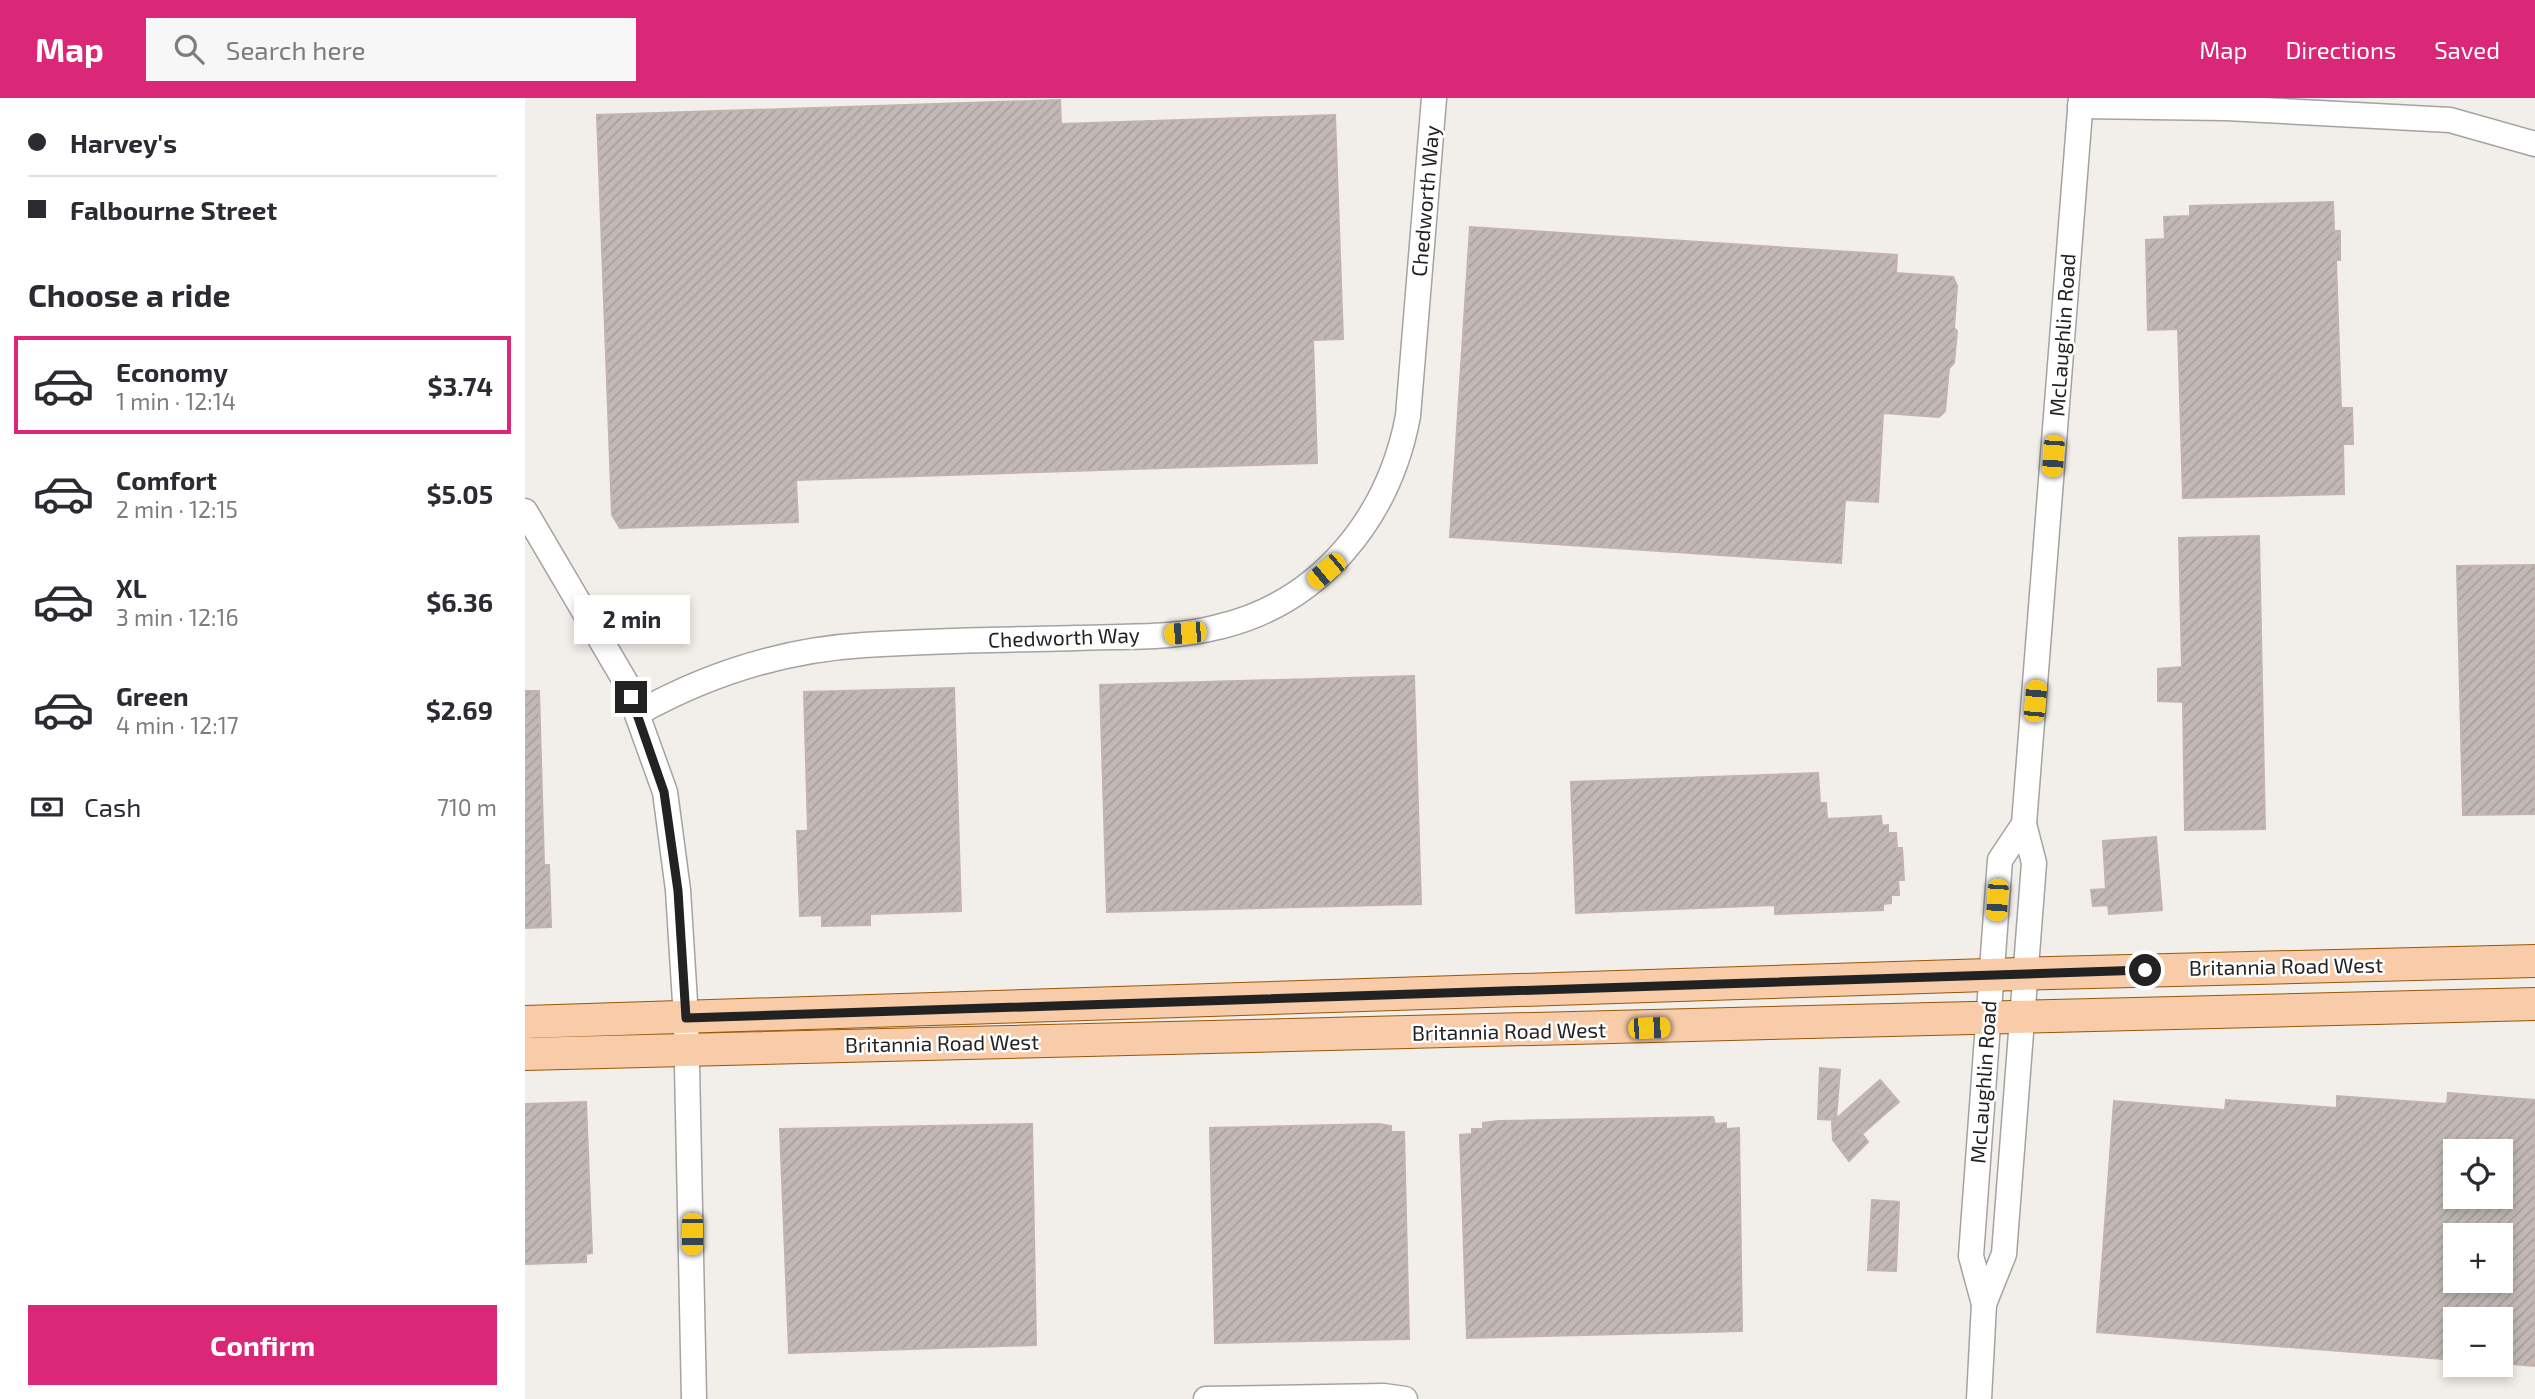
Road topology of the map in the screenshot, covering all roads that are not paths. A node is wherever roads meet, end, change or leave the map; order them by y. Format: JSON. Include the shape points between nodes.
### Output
{"nodes":[{"id":1,"x":1434,"y":98,"type":"edge"},
{"id":2,"x":2080,"y":102,"type":"edge"},
{"id":3,"x":2535,"y":144,"type":"edge"},
{"id":4,"x":525,"y":511,"type":"edge"},
{"id":5,"x":638,"y":713,"type":"junction"},
{"id":6,"x":2024,"y":824,"type":"junction"},
{"id":7,"x":2535,"y":961,"type":"edge"},
{"id":8,"x":2025,"y":974,"type":"junction"},
{"id":9,"x":1991,"y":975,"type":"junction"},
{"id":10,"x":2535,"y":1004,"type":"edge"},
{"id":11,"x":2022,"y":1017,"type":"junction"},
{"id":12,"x":686,"y":1018,"type":"junction"},
{"id":13,"x":1988,"y":1018,"type":"junction"},
{"id":14,"x":525,"y":1022,"type":"edge"},
{"id":15,"x":686,"y":1050,"type":"junction"},
{"id":16,"x":525,"y":1054,"type":"edge"},
{"id":17,"x":1985,"y":1304,"type":"junction"},
{"id":18,"x":694,"y":1399,"type":"edge"},
{"id":19,"x":1206,"y":1399,"type":"edge"},
{"id":20,"x":1405,"y":1399,"type":"edge"},
{"id":21,"x":1979,"y":1399,"type":"edge"}],
"edges":[{"from":1,"to":5,"type":"street","name":"Chedworth Way","via":[[1403,441],[1375,511],[1312,582],[1250,617],[1185,633],[863,645],[770,659],[702,681]]},
{"from":2,"to":3,"type":"street","via":[[2450,120]]},
{"from":2,"to":6,"type":"street","name":"McLaughlin Road"},
{"from":4,"to":5,"type":"street","via":[[625,681]]},
{"from":5,"to":12,"type":"street","via":[[664,792],[678,891]]},
{"from":6,"to":8,"type":"street","name":"McLaughlin Road","via":[[2034,863]]},
{"from":6,"to":9,"type":"street","name":"McLaughlin Road","via":[[2000,860]]},
{"from":7,"to":8,"type":"main road","name":"Britannia Road West"},
{"from":8,"to":9,"type":"main road","name":"Britannia Road West"},
{"from":8,"to":11,"type":"street","name":"McLaughlin Road"},
{"from":9,"to":12,"type":"main road","name":"Britannia Road West"},
{"from":9,"to":13,"type":"street","name":"McLaughlin Road"},
{"from":10,"to":11,"type":"main road","name":"Britannia Road West"},
{"from":11,"to":13,"type":"main road","name":"Britannia Road West"},
{"from":11,"to":17,"type":"street","name":"McLaughlin Road","via":[[2004,1254]]},
{"from":12,"to":14,"type":"main road","name":"Britannia Road West"},
{"from":12,"to":15,"type":"street"},
{"from":13,"to":15,"type":"main road","name":"Britannia Road West"},
{"from":13,"to":17,"type":"street","name":"McLaughlin Road","via":[[1971,1256]]},
{"from":15,"to":16,"type":"main road","name":"Britannia Road West"},
{"from":15,"to":18,"type":"street"},
{"from":17,"to":21,"type":"street","name":"McLaughlin Road"},
{"from":19,"to":20,"type":"street"}]}
